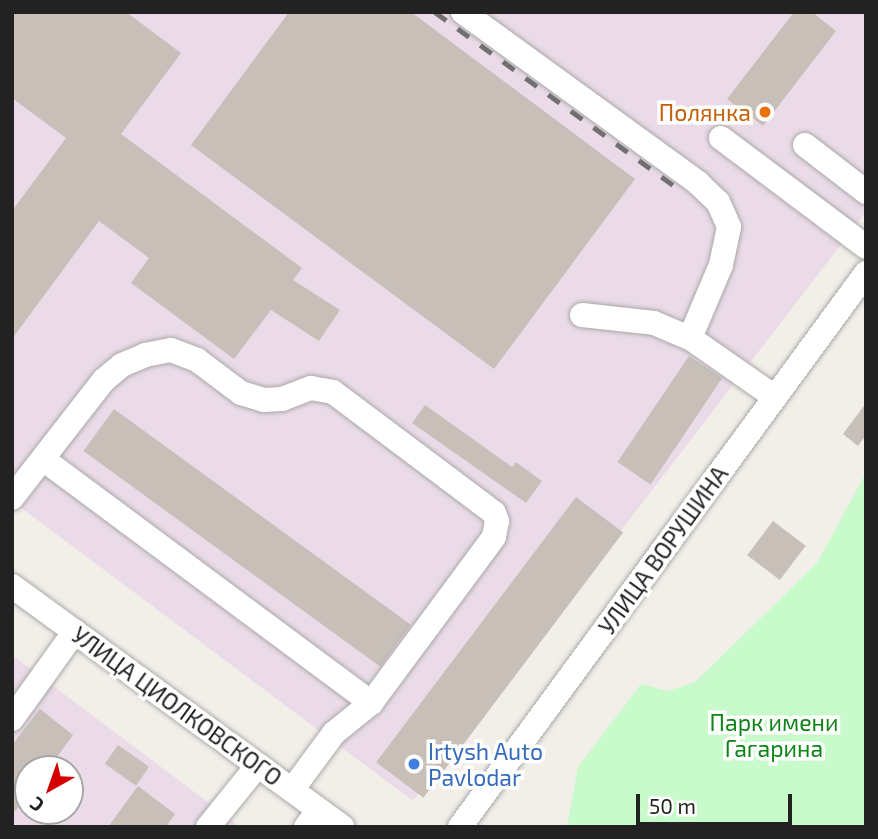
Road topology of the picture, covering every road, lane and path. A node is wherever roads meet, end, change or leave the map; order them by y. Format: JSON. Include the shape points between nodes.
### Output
{"nodes":[{"id":1,"x":463,"y":12,"type":"edge"},
{"id":2,"x":721,"y":138,"type":"dead end"},
{"id":3,"x":805,"y":145,"type":"dead end"},
{"id":4,"x":866,"y":192,"type":"edge"},
{"id":5,"x":866,"y":247,"type":"edge"},
{"id":6,"x":866,"y":273,"type":"edge"},
{"id":7,"x":582,"y":315,"type":"dead end"},
{"id":8,"x":690,"y":338,"type":"junction"},
{"id":9,"x":775,"y":397,"type":"junction"},
{"id":10,"x":43,"y":459,"type":"junction"},
{"id":11,"x":12,"y":498,"type":"edge"},
{"id":12,"x":14,"y":590,"type":"edge"},
{"id":13,"x":75,"y":631,"type":"junction"},
{"id":14,"x":371,"y":703,"type":"junction"},
{"id":15,"x":12,"y":719,"type":"edge"},
{"id":16,"x":258,"y":765,"type":"junction"},
{"id":17,"x":292,"y":790,"type":"junction"},
{"id":18,"x":313,"y":818,"type":"edge"},
{"id":19,"x":208,"y":827,"type":"edge"},
{"id":20,"x":342,"y":827,"type":"edge"},
{"id":21,"x":460,"y":827,"type":"edge"}],
"edges":[{"from":1,"to":8,"type":"street","via":[[718,202],[729,227],[721,265]]},
{"from":2,"to":5,"type":"street"},
{"from":3,"to":4,"type":"street"},
{"from":6,"to":9,"type":"street","name":"УЛИЦА ВОРУШИНА"},
{"from":7,"to":8,"type":"street","via":[[654,323]]},
{"from":8,"to":9,"type":"street"},
{"from":9,"to":21,"type":"street","name":"УЛИЦА ВОРУШИНА"},
{"from":10,"to":11,"type":"street"},
{"from":10,"to":14,"type":"street"},
{"from":10,"to":14,"type":"street","via":[[104,380],[122,365],[171,350],[197,360],[240,393],[264,400],[282,399],[312,388],[333,392],[350,403],[487,506],[498,521],[494,537]]},
{"from":12,"to":13,"type":"street","name":"УЛИЦА ЦИОЛКОВСКОГО"},
{"from":13,"to":15,"type":"street"},
{"from":13,"to":16,"type":"street","name":"УЛИЦА ЦИОЛКОВСКОГО"},
{"from":14,"to":17,"type":"street","via":[[334,733]]},
{"from":16,"to":17,"type":"street","name":"УЛИЦА ЦИОЛКОВСКОГО"},
{"from":16,"to":19,"type":"street"},
{"from":17,"to":18,"type":"street","name":"УЛИЦА ЦИОЛКОВСКОГО"},
{"from":18,"to":20,"type":"street","name":"УЛИЦА ЦИОЛКОВСКОГО"}]}
